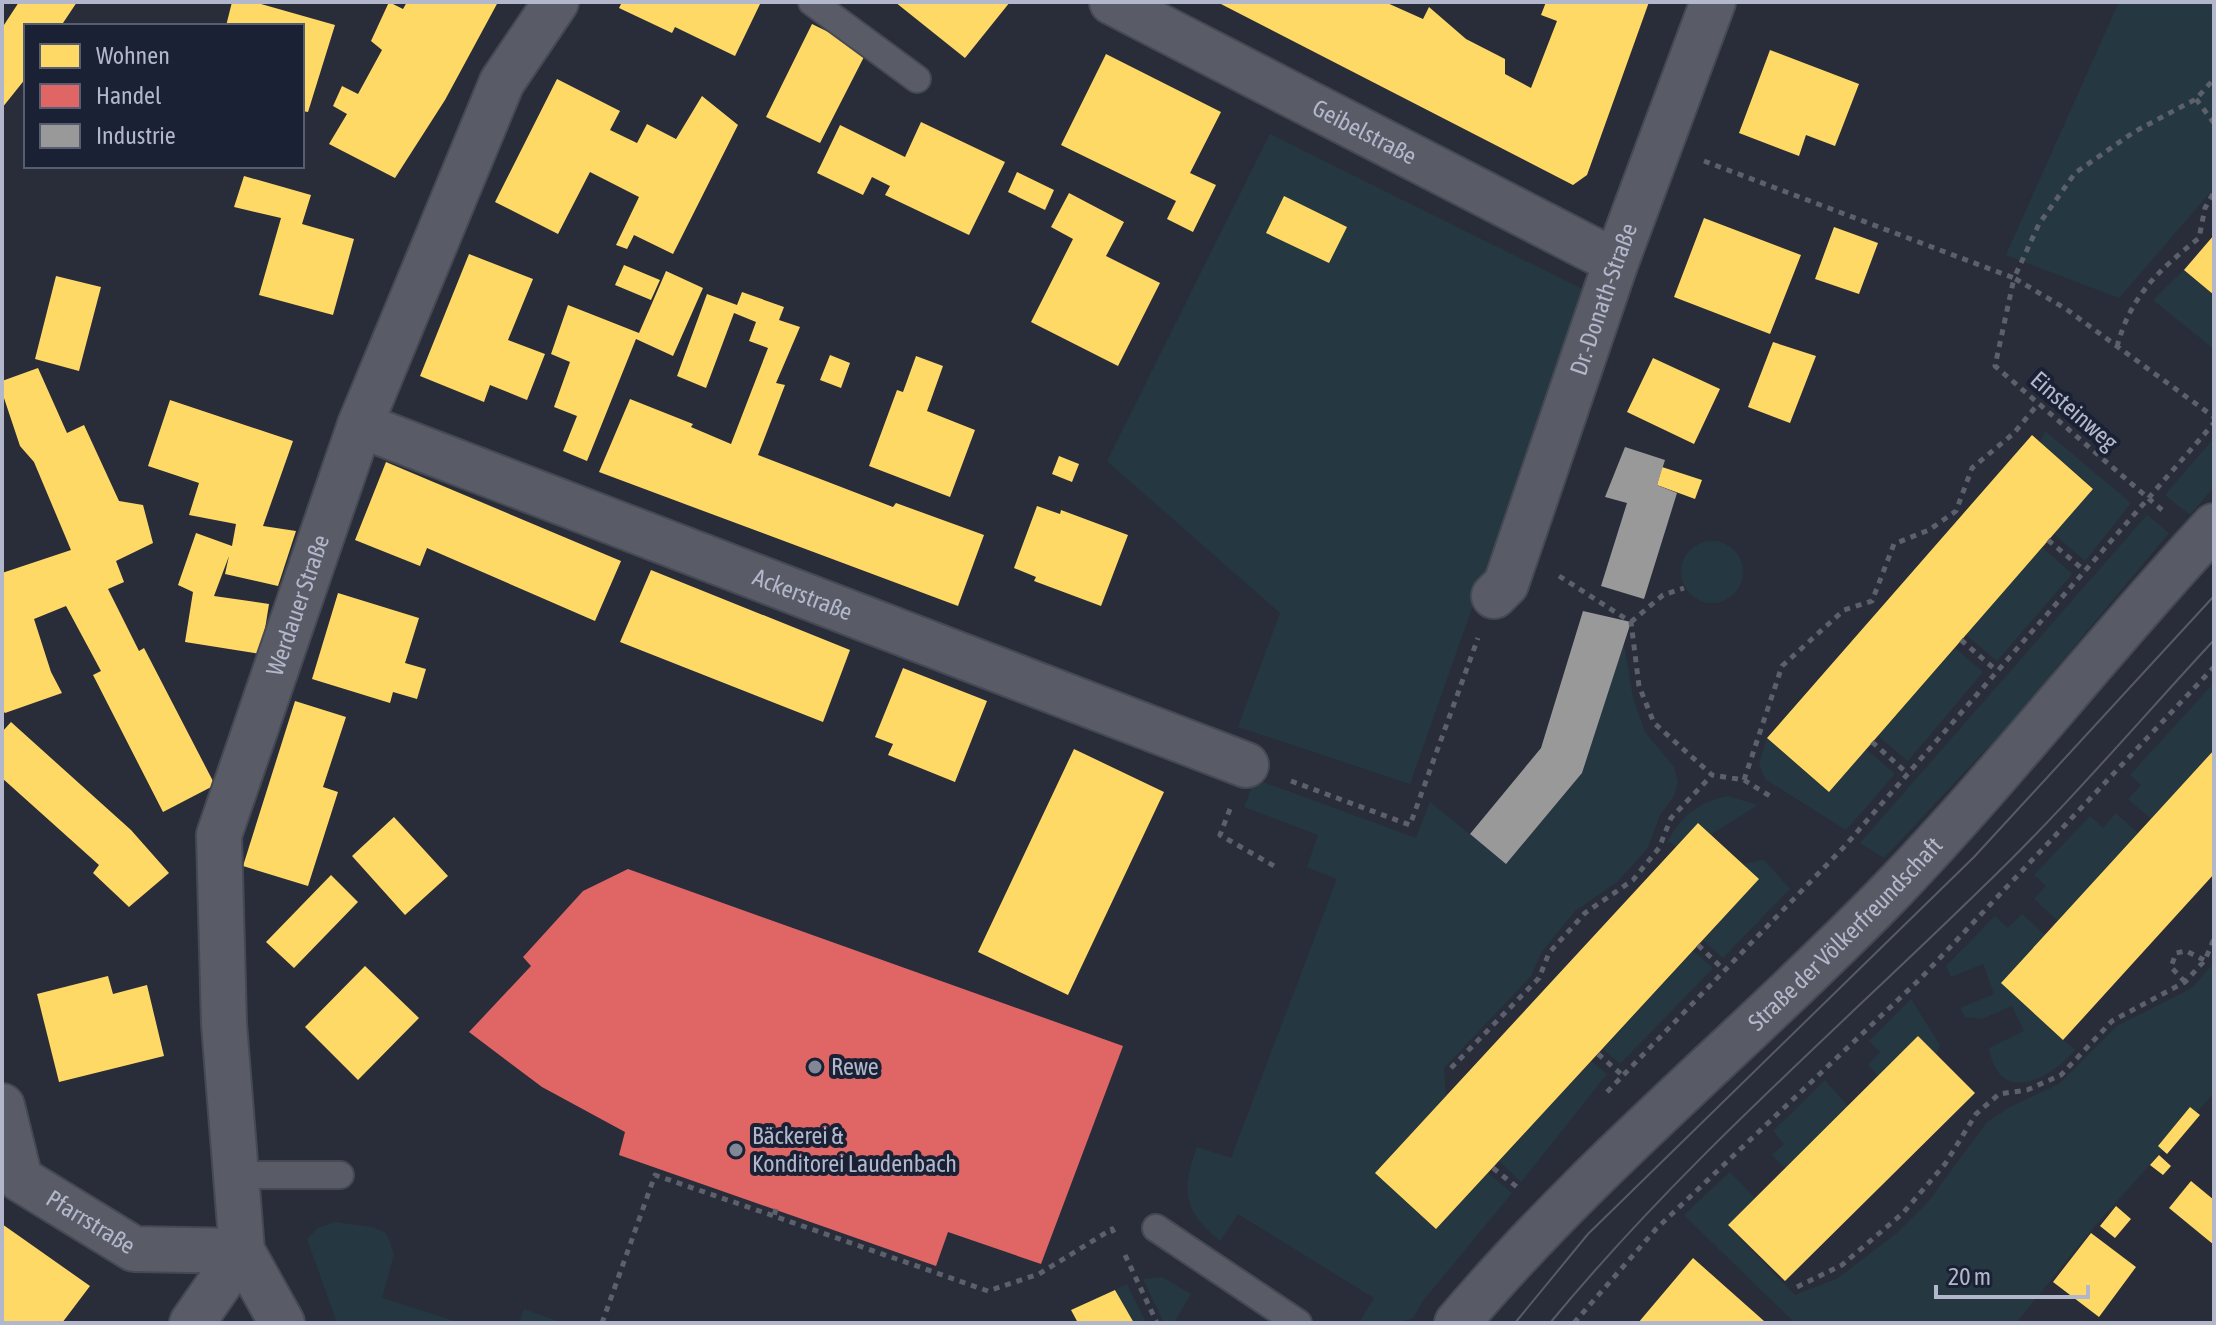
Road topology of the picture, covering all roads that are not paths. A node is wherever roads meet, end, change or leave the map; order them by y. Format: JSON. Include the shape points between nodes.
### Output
{"nodes":[{"id":1,"x":556,"y":2,"type":"edge"},
{"id":2,"x":812,"y":2,"type":"edge"},
{"id":3,"x":1112,"y":2,"type":"edge"},
{"id":4,"x":1713,"y":2,"type":"edge"},
{"id":5,"x":917,"y":79,"type":"dead end"},
{"id":6,"x":1616,"y":262,"type":"junction"},
{"id":7,"x":360,"y":425,"type":"junction"},
{"id":8,"x":2206,"y":534,"type":"edge"},
{"id":9,"x":1494,"y":596,"type":"road end"},
{"id":10,"x":1246,"y":765,"type":"road end"},
{"id":11,"x":2,"y":1106,"type":"edge"},
{"id":12,"x":236,"y":1175,"type":"junction"},
{"id":13,"x":340,"y":1175,"type":"dead end"},
{"id":14,"x":1156,"y":1228,"type":"dead end"},
{"id":15,"x":242,"y":1251,"type":"junction"},
{"id":16,"x":192,"y":1323,"type":"edge"},
{"id":17,"x":282,"y":1323,"type":"edge"},
{"id":18,"x":1298,"y":1323,"type":"edge"},
{"id":19,"x":1457,"y":1323,"type":"edge"}],
"edges":[{"from":1,"to":7,"type":"street","name":"Werdauer Straße","via":[[502,82]]},
{"from":2,"to":5,"type":"lane"},
{"from":3,"to":6,"type":"street","name":"Geibelstraße"},
{"from":4,"to":6,"type":"street","name":"Dr.-Donath-Straße"},
{"from":6,"to":9,"type":"street","name":"Dr.-Donath-Straße","via":[[1506,584]]},
{"from":7,"to":10,"type":"street","name":"Ackerstraße"},
{"from":7,"to":12,"type":"street","name":"Werdauer Straße","via":[[219,835],[224,1024]]},
{"from":8,"to":19,"type":"main road","name":"Straße der Völkerfreundschaft","via":[[1892,889],[1602,1166]]},
{"from":11,"to":15,"type":"street","name":"Pfarrstraße","via":[[20,1179],[134,1249]]},
{"from":12,"to":13,"type":"lane"},
{"from":12,"to":15,"type":"street","name":"Werdauer Straße"},
{"from":14,"to":18,"type":"lane"},
{"from":15,"to":16,"type":"street"},
{"from":15,"to":17,"type":"street"}]}
